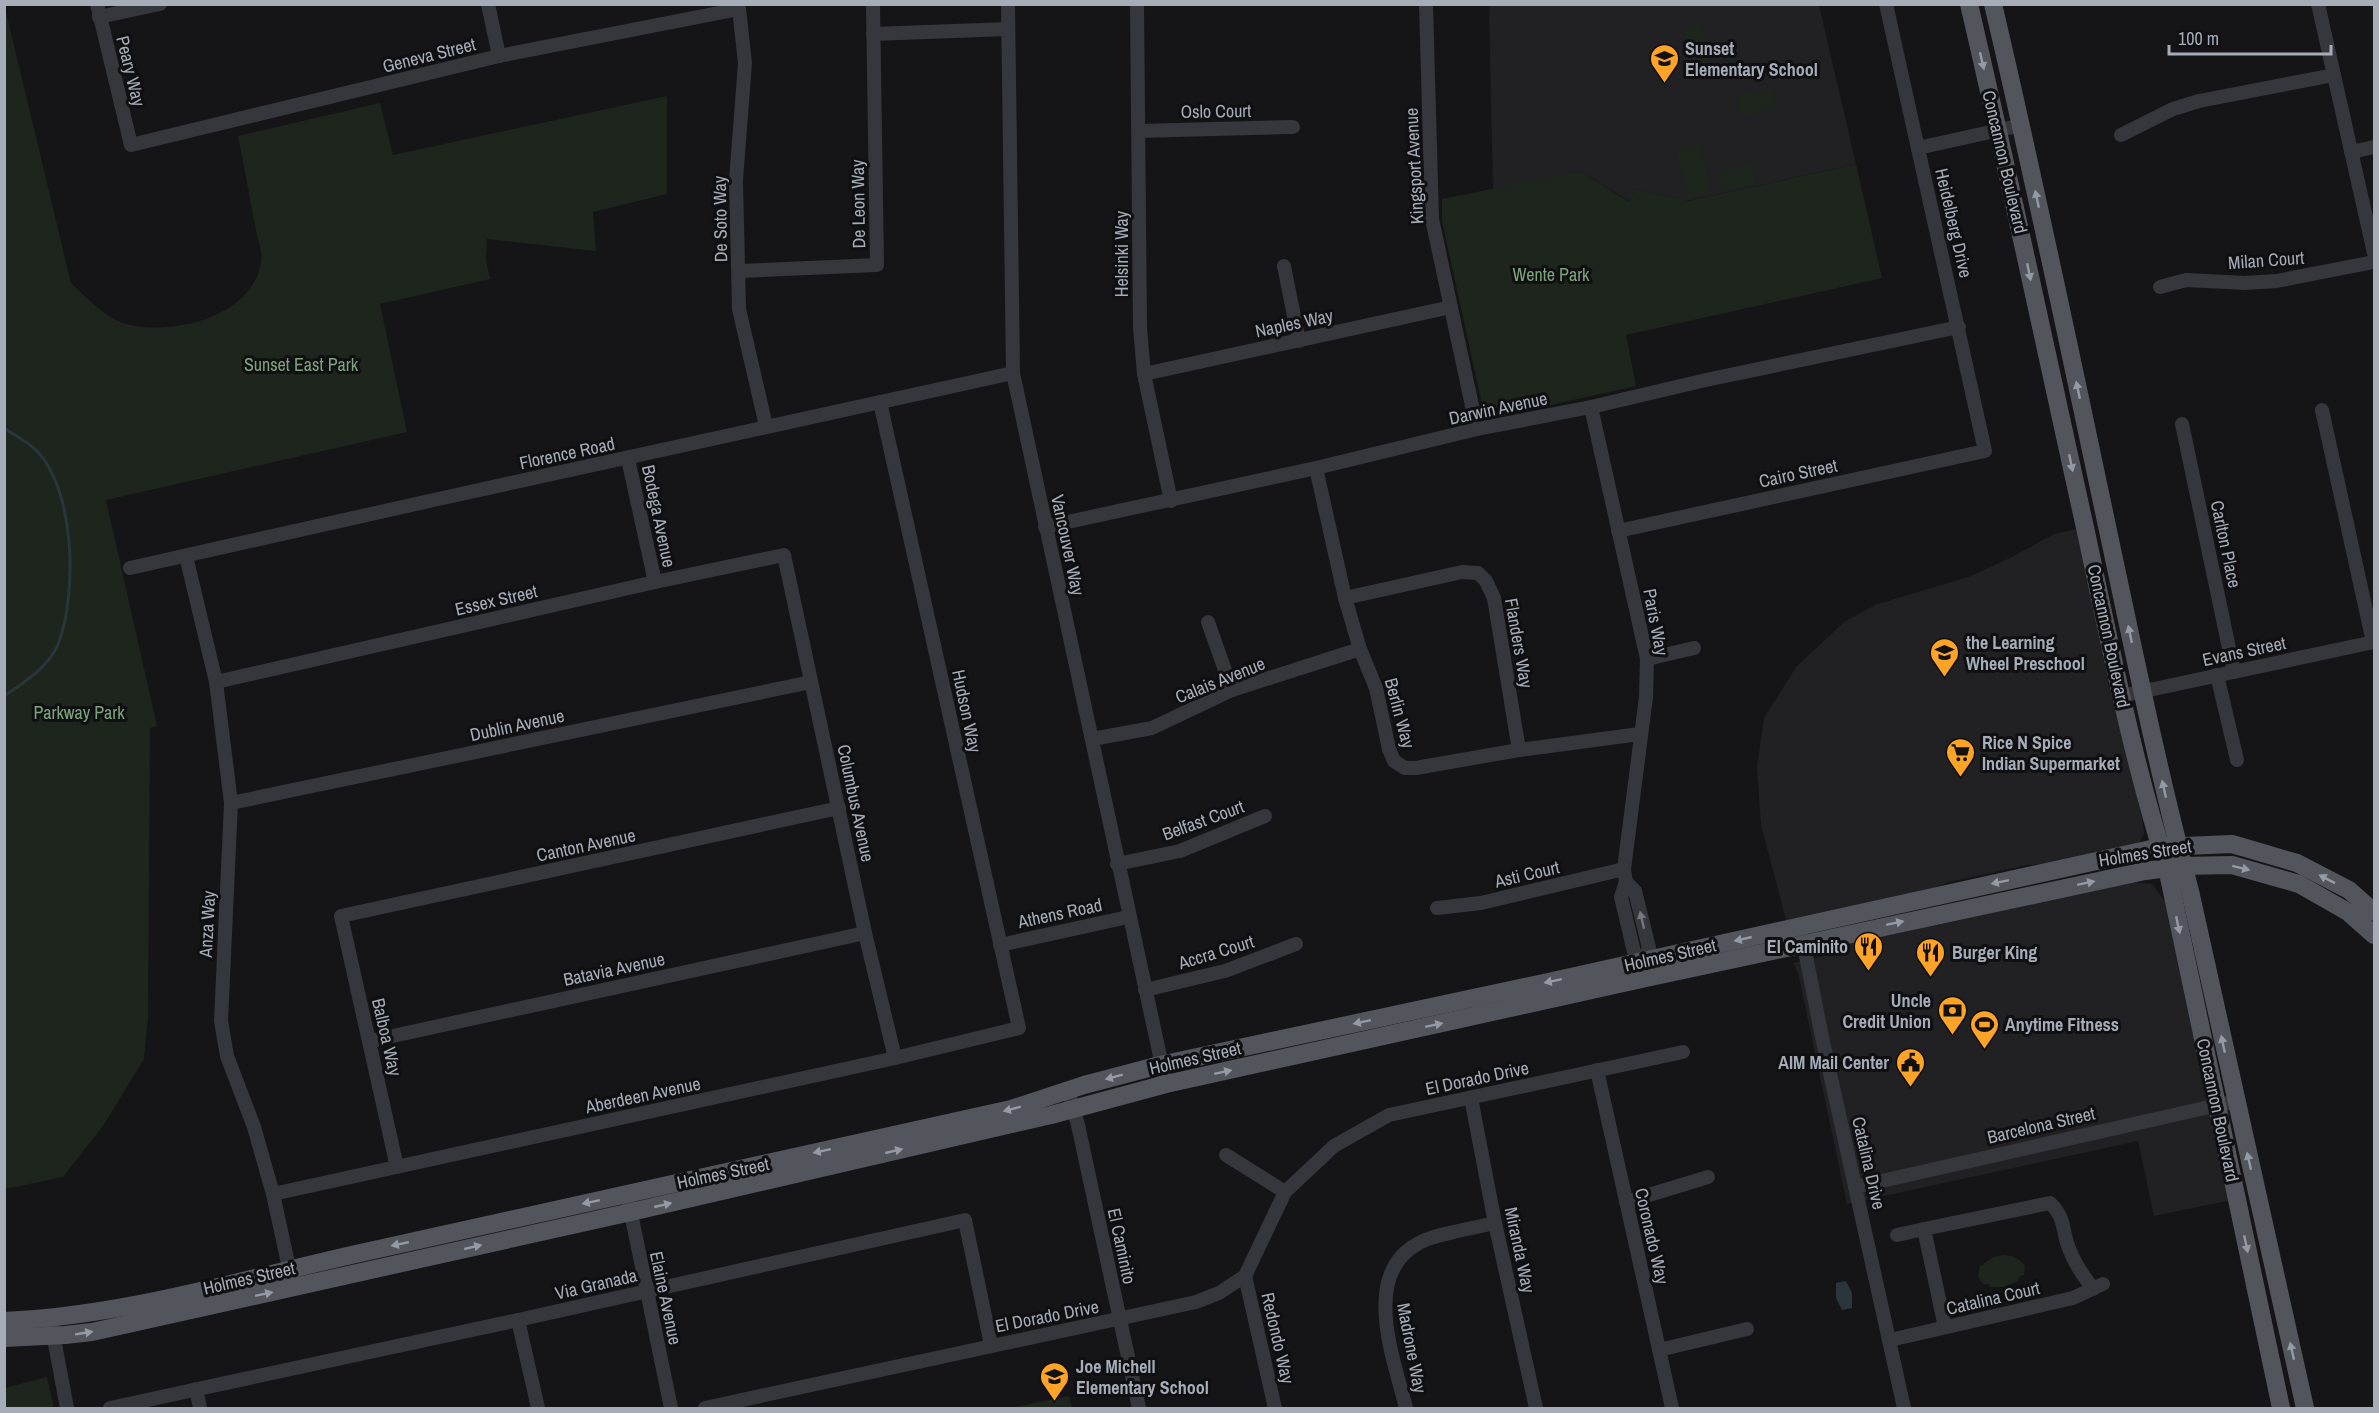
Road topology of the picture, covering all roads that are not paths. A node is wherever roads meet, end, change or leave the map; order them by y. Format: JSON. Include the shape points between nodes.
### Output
{"nodes":[{"id":1,"x":160,"y":4,"type":"edge"},
{"id":2,"x":488,"y":4,"type":"edge"},
{"id":3,"x":873,"y":4,"type":"edge"},
{"id":4,"x":1008,"y":4,"type":"edge"},
{"id":5,"x":1137,"y":4,"type":"edge"},
{"id":6,"x":1426,"y":4,"type":"edge"},
{"id":7,"x":1886,"y":4,"type":"edge"},
{"id":8,"x":1969,"y":4,"type":"edge"},
{"id":9,"x":1993,"y":4,"type":"edge"},
{"id":10,"x":2318,"y":4,"type":"edge"},
{"id":11,"x":739,"y":9,"type":"joint"},
{"id":12,"x":98,"y":11,"type":"edge"},
{"id":13,"x":1008,"y":29,"type":"junction"},
{"id":14,"x":873,"y":33,"type":"junction"},
{"id":15,"x":499,"y":56,"type":"junction"},
{"id":16,"x":2334,"y":75,"type":"junction"},
{"id":17,"x":2022,"y":126,"type":"junction"},
{"id":18,"x":1293,"y":127,"type":"dead end"},
{"id":19,"x":1998,"y":130,"type":"junction"},
{"id":20,"x":1139,"y":131,"type":"junction"},
{"id":21,"x":2121,"y":135,"type":"dead end"},
{"id":22,"x":131,"y":145,"type":"joint"},
{"id":23,"x":2374,"y":147,"type":"edge"},
{"id":24,"x":1918,"y":148,"type":"junction"},
{"id":25,"x":2351,"y":153,"type":"junction"},
{"id":26,"x":2374,"y":253,"type":"edge"},
{"id":27,"x":2374,"y":262,"type":"edge"},
{"id":28,"x":1284,"y":266,"type":"dead end"},
{"id":29,"x":740,"y":271,"type":"junction"},
{"id":30,"x":2160,"y":286,"type":"dead end"},
{"id":31,"x":1451,"y":307,"type":"junction"},
{"id":32,"x":1959,"y":327,"type":"junction"},
{"id":33,"x":1299,"y":341,"type":"junction"},
{"id":34,"x":1012,"y":373,"type":"junction"},
{"id":35,"x":1144,"y":374,"type":"junction"},
{"id":36,"x":880,"y":402,"type":"junction"},
{"id":37,"x":1591,"y":407,"type":"junction"},
{"id":38,"x":2322,"y":410,"type":"dead end"},
{"id":39,"x":2182,"y":424,"type":"dead end"},
{"id":40,"x":766,"y":426,"type":"junction"},
{"id":41,"x":1477,"y":429,"type":"junction"},
{"id":42,"x":1985,"y":451,"type":"joint"},
{"id":43,"x":628,"y":459,"type":"junction"},
{"id":44,"x":1316,"y":468,"type":"junction"},
{"id":45,"x":1171,"y":501,"type":"junction"},
{"id":46,"x":1045,"y":527,"type":"junction"},
{"id":47,"x":1618,"y":531,"type":"junction"},
{"id":48,"x":784,"y":555,"type":"joint"},
{"id":49,"x":186,"y":556,"type":"junction"},
{"id":50,"x":130,"y":568,"type":"dead end"},
{"id":51,"x":655,"y":582,"type":"junction"},
{"id":52,"x":1346,"y":598,"type":"junction"},
{"id":53,"x":1208,"y":622,"type":"dead end"},
{"id":54,"x":2374,"y":642,"type":"edge"},
{"id":55,"x":1694,"y":648,"type":"dead end"},
{"id":56,"x":1360,"y":650,"type":"junction"},
{"id":57,"x":1647,"y":659,"type":"junction"},
{"id":58,"x":2234,"y":672,"type":"junction"},
{"id":59,"x":2217,"y":675,"type":"junction"},
{"id":60,"x":216,"y":682,"type":"junction"},
{"id":61,"x":811,"y":682,"type":"junction"},
{"id":62,"x":1232,"y":690,"type":"junction"},
{"id":63,"x":2142,"y":692,"type":"junction"},
{"id":64,"x":2121,"y":696,"type":"junction"},
{"id":65,"x":1640,"y":734,"type":"junction"},
{"id":66,"x":1092,"y":739,"type":"junction"},
{"id":67,"x":1519,"y":750,"type":"junction"},
{"id":68,"x":2237,"y":760,"type":"dead end"},
{"id":69,"x":231,"y":802,"type":"junction"},
{"id":70,"x":839,"y":808,"type":"junction"},
{"id":71,"x":1265,"y":816,"type":"dead end"},
{"id":72,"x":2168,"y":847,"type":"junction"},
{"id":73,"x":1118,"y":864,"type":"junction"},
{"id":74,"x":2175,"y":867,"type":"junction"},
{"id":75,"x":1625,"y":876,"type":"junction"},
{"id":76,"x":1437,"y":908,"type":"dead end"},
{"id":77,"x":2374,"y":912,"type":"edge"},
{"id":78,"x":341,"y":916,"type":"joint"},
{"id":79,"x":1128,"y":917,"type":"junction"},
{"id":80,"x":1800,"y":926,"type":"junction"},
{"id":81,"x":865,"y":933,"type":"junction"},
{"id":82,"x":2374,"y":935,"type":"edge"},
{"id":83,"x":1296,"y":944,"type":"dead end"},
{"id":84,"x":1804,"y":944,"type":"junction"},
{"id":85,"x":1000,"y":945,"type":"junction"},
{"id":86,"x":1644,"y":970,"type":"junction"},
{"id":87,"x":1145,"y":990,"type":"junction"},
{"id":88,"x":1019,"y":1028,"type":"joint"},
{"id":89,"x":370,"y":1041,"type":"junction"},
{"id":90,"x":1683,"y":1052,"type":"dead end"},
{"id":91,"x":896,"y":1058,"type":"junction"},
{"id":92,"x":1161,"y":1065,"type":"junction"},
{"id":93,"x":1597,"y":1070,"type":"junction"},
{"id":94,"x":1166,"y":1084,"type":"junction"},
{"id":95,"x":1471,"y":1098,"type":"junction"},
{"id":96,"x":1071,"y":1100,"type":"junction"},
{"id":97,"x":2236,"y":1101,"type":"junction"},
{"id":98,"x":2217,"y":1105,"type":"junction"},
{"id":99,"x":1226,"y":1155,"type":"dead end"},
{"id":100,"x":397,"y":1167,"type":"junction"},
{"id":101,"x":1708,"y":1177,"type":"dead end"},
{"id":102,"x":1855,"y":1187,"type":"junction"},
{"id":103,"x":1285,"y":1192,"type":"junction"},
{"id":104,"x":273,"y":1194,"type":"junction"},
{"id":105,"x":1626,"y":1202,"type":"junction"},
{"id":106,"x":629,"y":1203,"type":"junction"},
{"id":107,"x":1495,"y":1222,"type":"junction"},
{"id":108,"x":1924,"y":1229,"type":"junction"},
{"id":109,"x":1898,"y":1235,"type":"dead end"},
{"id":110,"x":289,"y":1268,"type":"junction"},
{"id":111,"x":1245,"y":1276,"type":"junction"},
{"id":112,"x":293,"y":1288,"type":"junction"},
{"id":113,"x":645,"y":1291,"type":"junction"},
{"id":114,"x":518,"y":1320,"type":"junction"},
{"id":115,"x":1119,"y":1320,"type":"junction"},
{"id":116,"x":4,"y":1321,"type":"edge"},
{"id":117,"x":52,"y":1327,"type":"junction"},
{"id":118,"x":1945,"y":1327,"type":"junction"},
{"id":119,"x":1747,"y":1329,"type":"dead end"},
{"id":120,"x":4,"y":1338,"type":"edge"},
{"id":121,"x":1890,"y":1340,"type":"junction"},
{"id":122,"x":991,"y":1345,"type":"junction"},
{"id":123,"x":1659,"y":1350,"type":"junction"},
{"id":124,"x":196,"y":1389,"type":"junction"},
{"id":125,"x":67,"y":1408,"type":"edge"},
{"id":126,"x":110,"y":1408,"type":"edge"},
{"id":127,"x":200,"y":1408,"type":"edge"},
{"id":128,"x":538,"y":1408,"type":"edge"},
{"id":129,"x":671,"y":1408,"type":"edge"},
{"id":130,"x":705,"y":1408,"type":"edge"},
{"id":131,"x":1139,"y":1408,"type":"edge"},
{"id":132,"x":1275,"y":1408,"type":"edge"},
{"id":133,"x":1406,"y":1408,"type":"edge"},
{"id":134,"x":1536,"y":1408,"type":"edge"},
{"id":135,"x":1672,"y":1408,"type":"edge"},
{"id":136,"x":1904,"y":1408,"type":"edge"},
{"id":137,"x":2281,"y":1408,"type":"edge"},
{"id":138,"x":2302,"y":1408,"type":"edge"}],
"edges":[{"from":1,"to":12,"type":"street"},
{"from":2,"to":15,"type":"street"},
{"from":3,"to":14,"type":"street","name":"De Leon Way"},
{"from":4,"to":13,"type":"street","name":"Vancouver Way"},
{"from":5,"to":20,"type":"street","name":"Helsinki Way"},
{"from":6,"to":31,"type":"street","name":"Kingsport Avenue","via":[[1432,219]]},
{"from":7,"to":24,"type":"street","name":"Heidelberg Drive"},
{"from":8,"to":19,"type":"main road","name":"Concannon Boulevard","one_way":true},
{"from":9,"to":17,"type":"main road","name":"Concannon Boulevard"},
{"from":10,"to":16,"type":"street"},
{"from":11,"to":15,"type":"street","name":"Geneva Street"},
{"from":11,"to":29,"type":"street","name":"De Soto Way","via":[[745,63],[736,180]]},
{"from":12,"to":22,"type":"street","name":"Peary Way"},
{"from":13,"to":14,"type":"street"},
{"from":13,"to":34,"type":"street","name":"Vancouver Way"},
{"from":14,"to":29,"type":"street","name":"De Leon Way","via":[[877,266]]},
{"from":15,"to":22,"type":"street","name":"Geneva Street"},
{"from":16,"to":21,"type":"street","via":[[2190,104]]},
{"from":16,"to":25,"type":"street"},
{"from":17,"to":19,"type":"street"},
{"from":63,"to":17,"type":"main road","name":"Concannon Boulevard","one_way":true},
{"from":18,"to":20,"type":"street","name":"Oslo Court"},
{"from":19,"to":24,"type":"street"},
{"from":19,"to":64,"type":"main road","name":"Concannon Boulevard","one_way":true},
{"from":20,"to":35,"type":"street","name":"Helsinki Way","via":[[1140,328]]},
{"from":23,"to":25,"type":"street"},
{"from":24,"to":32,"type":"street","name":"Heidelberg Drive"},
{"from":25,"to":26,"type":"street"},
{"from":27,"to":30,"type":"street","name":"Milan Court","via":[[2277,280],[2245,283],[2186,279]]},
{"from":28,"to":33,"type":"street"},
{"from":29,"to":40,"type":"street","name":"De Soto Way","via":[[739,309]]},
{"from":31,"to":33,"type":"street","name":"Naples Way"},
{"from":31,"to":41,"type":"street","name":"Kingsport Avenue"},
{"from":32,"to":37,"type":"street","name":"Darwin Avenue"},
{"from":32,"to":42,"type":"street","name":"Heidelberg Drive"},
{"from":33,"to":35,"type":"street","name":"Naples Way"},
{"from":34,"to":36,"type":"street","name":"Florence Road"},
{"from":34,"to":46,"type":"street","name":"Vancouver Way"},
{"from":35,"to":45,"type":"street","name":"Helsinki Way"},
{"from":36,"to":40,"type":"street","name":"Florence Road"},
{"from":36,"to":85,"type":"street","name":"Hudson Way"},
{"from":37,"to":41,"type":"street","name":"Darwin Avenue"},
{"from":37,"to":47,"type":"street","name":"Paris Way"},
{"from":38,"to":54,"type":"street"},
{"from":39,"to":58,"type":"street","name":"Carlton Place"},
{"from":40,"to":43,"type":"street","name":"Florence Road"},
{"from":41,"to":44,"type":"street","name":"Darwin Avenue"},
{"from":42,"to":47,"type":"street","name":"Cairo Street"},
{"from":43,"to":49,"type":"street","name":"Florence Road"},
{"from":43,"to":51,"type":"street","name":"Bodega Avenue"},
{"from":44,"to":45,"type":"street","name":"Darwin Avenue"},
{"from":44,"to":52,"type":"street","name":"Berlin Way"},
{"from":45,"to":46,"type":"street","name":"Darwin Avenue"},
{"from":46,"to":66,"type":"street","name":"Vancouver Way"},
{"from":47,"to":57,"type":"street","name":"Paris Way"},
{"from":48,"to":51,"type":"street","name":"Essex Street"},
{"from":48,"to":61,"type":"street","name":"Columbus Avenue"},
{"from":49,"to":50,"type":"street","name":"Florence Road"},
{"from":49,"to":60,"type":"street","name":"Anza Way"},
{"from":51,"to":60,"type":"street","name":"Essex Street"},
{"from":52,"to":56,"type":"street","name":"Berlin Way"},
{"from":52,"to":67,"type":"street","name":"Flanders Way","via":[[1462,572],[1478,573],[1486,580],[1494,598]]},
{"from":53,"to":62,"type":"street"},
{"from":54,"to":58,"type":"street","name":"Evans Street"},
{"from":55,"to":57,"type":"street"},
{"from":56,"to":62,"type":"street","name":"Calais Avenue"},
{"from":56,"to":67,"type":"street","name":"Berlin Way","via":[[1376,688],[1389,749],[1394,761],[1405,768]]},
{"from":57,"to":65,"type":"street","name":"Paris Way"},
{"from":58,"to":59,"type":"street","name":"Evans Street"},
{"from":59,"to":63,"type":"street","name":"Evans Street"},
{"from":59,"to":68,"type":"street"},
{"from":60,"to":69,"type":"street","name":"Anza Way"},
{"from":61,"to":69,"type":"street","name":"Dublin Avenue"},
{"from":61,"to":70,"type":"street","name":"Columbus Avenue"},
{"from":62,"to":66,"type":"street","name":"Calais Avenue","via":[[1152,728]]},
{"from":63,"to":64,"type":"street","name":"Evans Street"},
{"from":72,"to":63,"type":"main road","name":"Concannon Boulevard","one_way":true},
{"from":64,"to":72,"type":"main road","name":"Concannon Boulevard"},
{"from":65,"to":67,"type":"street","name":"Berlin Way"},
{"from":65,"to":75,"type":"street","name":"Paris Way"},
{"from":66,"to":73,"type":"street","name":"Vancouver Way"},
{"from":69,"to":104,"type":"street","name":"Anza Way","via":[[221,1021],[227,1056],[254,1127]]},
{"from":70,"to":78,"type":"street","name":"Canton Avenue"},
{"from":70,"to":81,"type":"street","name":"Columbus Avenue"},
{"from":71,"to":73,"type":"street","name":"Belfast Court","via":[[1180,851]]},
{"from":72,"to":74,"type":"main road","name":"Concannon Boulevard"},
{"from":77,"to":72,"type":"main road","name":"Holmes Street","one_way":true,"via":[[2349,890],[2297,863],[2232,844]]},
{"from":72,"to":80,"type":"main road","name":"Holmes Street","one_way":true},
{"from":73,"to":79,"type":"street","name":"Vancouver Way"},
{"from":74,"to":82,"type":"main road","name":"Holmes Street","one_way":true,"via":[[2232,866],[2299,884],[2348,912]]},
{"from":84,"to":74,"type":"main road","name":"Holmes Street","one_way":true},
{"from":97,"to":74,"type":"main road","name":"Concannon Boulevard","one_way":true,"via":[[2190,891]]},
{"from":74,"to":98,"type":"main road","name":"Concannon Boulevard","one_way":true},
{"from":75,"to":76,"type":"street","name":"Asti Court"},
{"from":75,"to":86,"type":"street","name":"Paris Way","via":[[1621,897],[1634,952]]},
{"from":78,"to":89,"type":"street","name":"Balboa Way"},
{"from":79,"to":85,"type":"street","name":"Athens Road"},
{"from":79,"to":87,"type":"street","name":"Vancouver Way"},
{"from":80,"to":84,"type":"street","name":"Catalina Drive"},
{"from":80,"to":86,"type":"main road","name":"Holmes Street","one_way":true},
{"from":81,"to":89,"type":"street","name":"Batavia Avenue"},
{"from":81,"to":91,"type":"street","name":"Columbus Avenue"},
{"from":83,"to":87,"type":"street","name":"Accra Court","via":[[1224,971]]},
{"from":84,"to":86,"type":"main road","name":"Holmes Street"},
{"from":84,"to":102,"type":"street","name":"Catalina Drive"},
{"from":85,"to":88,"type":"street","name":"Hudson Way"},
{"from":86,"to":92,"type":"main road","name":"Holmes Street","one_way":true},
{"from":94,"to":86,"type":"main road","name":"Holmes Street","one_way":true},
{"from":87,"to":92,"type":"street","name":"Vancouver Way"},
{"from":88,"to":91,"type":"street","name":"Aberdeen Avenue"},
{"from":89,"to":100,"type":"street","name":"Balboa Way"},
{"from":90,"to":93,"type":"street","name":"El Dorado Drive"},
{"from":91,"to":100,"type":"street","name":"Aberdeen Avenue"},
{"from":92,"to":94,"type":"street","name":"Vancouver Way"},
{"from":92,"to":96,"type":"main road","name":"Holmes Street","one_way":true},
{"from":93,"to":95,"type":"street","name":"El Dorado Drive"},
{"from":93,"to":105,"type":"street","name":"Coronado Way"},
{"from":94,"to":96,"type":"main road","name":"Holmes Street"},
{"from":95,"to":103,"type":"street","name":"El Dorado Drive","via":[[1389,1115],[1334,1146]]},
{"from":95,"to":107,"type":"street","name":"Miranda Way"},
{"from":96,"to":106,"type":"main road","name":"Holmes Street"},
{"from":96,"to":115,"type":"street","name":"El Caminito"},
{"from":97,"to":98,"type":"street","name":"Barcelona Street"},
{"from":138,"to":97,"type":"main road","name":"Concannon Boulevard","one_way":true},
{"from":98,"to":102,"type":"street","name":"Barcelona Street"},
{"from":98,"to":137,"type":"main road","name":"Concannon Boulevard","one_way":true},
{"from":99,"to":103,"type":"street"},
{"from":100,"to":104,"type":"street","name":"Aberdeen Avenue"},
{"from":101,"to":105,"type":"street"},
{"from":102,"to":121,"type":"street","name":"Catalina Drive"},
{"from":103,"to":111,"type":"street","name":"El Dorado Drive"},
{"from":104,"to":110,"type":"street","name":"Anza Way"},
{"from":105,"to":123,"type":"street","name":"Coronado Way"},
{"from":106,"to":110,"type":"main road","name":"Holmes Street","one_way":true},
{"from":112,"to":106,"type":"main road","name":"Holmes Street","one_way":true},
{"from":106,"to":113,"type":"street","name":"Elaine Avenue"},
{"from":107,"to":133,"type":"street","name":"Madrone Way","via":[[1420,1242],[1403,1253],[1390,1273],[1384,1298],[1386,1323]]},
{"from":107,"to":134,"type":"street","name":"Miranda Way"},
{"from":108,"to":109,"type":"street"},
{"from":108,"to":118,"type":"street"},
{"from":108,"to":118,"type":"street","name":"Catalina Court","via":[[2050,1203],[2060,1213],[2076,1266],[2098,1286],[2073,1298]]},
{"from":110,"to":112,"type":"street","name":"Anza Way"},
{"from":110,"to":117,"type":"main road","name":"Holmes Street"},
{"from":111,"to":115,"type":"street","name":"El Dorado Drive","via":[[1196,1302]]},
{"from":111,"to":132,"type":"street","name":"Redondo Way"},
{"from":117,"to":112,"type":"main road","name":"Holmes Street","one_way":true,"via":[[92,1332]]},
{"from":113,"to":114,"type":"street","name":"Via Granada"},
{"from":113,"to":122,"type":"street","name":"Via Granada","via":[[965,1220]]},
{"from":113,"to":129,"type":"street","name":"Elaine Avenue"},
{"from":114,"to":124,"type":"street","name":"Via Granada"},
{"from":114,"to":128,"type":"street"},
{"from":115,"to":122,"type":"street","name":"El Dorado Drive"},
{"from":115,"to":131,"type":"street","name":"El Caminito"},
{"from":116,"to":117,"type":"main road","name":"Holmes Street"},
{"from":117,"to":120,"type":"main road","name":"Holmes Street"},
{"from":117,"to":125,"type":"street"},
{"from":118,"to":121,"type":"street","name":"Catalina Court"},
{"from":119,"to":123,"type":"street"},
{"from":121,"to":136,"type":"street","name":"Catalina Drive"},
{"from":122,"to":130,"type":"street","name":"El Dorado Drive"},
{"from":123,"to":135,"type":"street","name":"Coronado Way"},
{"from":124,"to":126,"type":"street","name":"Via Granada"},
{"from":124,"to":127,"type":"street"}]}
